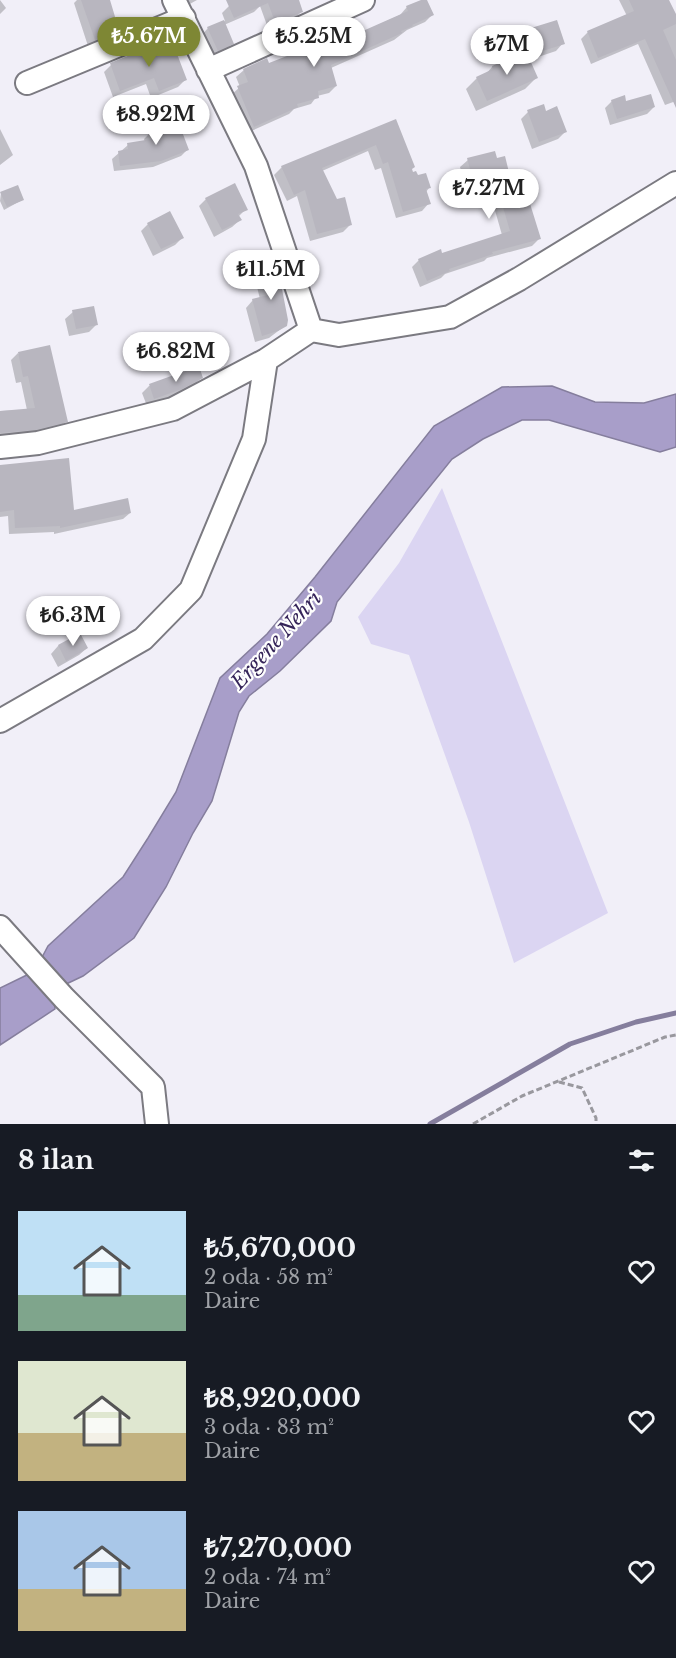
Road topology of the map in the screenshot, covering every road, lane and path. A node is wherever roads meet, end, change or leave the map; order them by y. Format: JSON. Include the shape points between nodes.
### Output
{"nodes":[{"id":1,"x":363,"y":0,"type":"edge"},
{"id":2,"x":179,"y":9,"type":"edge"},
{"id":3,"x":208,"y":70,"type":"junction"},
{"id":4,"x":27,"y":83,"type":"dead end"},
{"id":5,"x":676,"y":183,"type":"edge"},
{"id":6,"x":311,"y":330,"type":"junction"},
{"id":7,"x":266,"y":360,"type":"junction"},
{"id":8,"x":0,"y":447,"type":"edge"},
{"id":9,"x":0,"y":721,"type":"edge"},
{"id":10,"x":0,"y":927,"type":"edge"},
{"id":11,"x":676,"y":1035,"type":"edge"},
{"id":12,"x":558,"y":1081,"type":"junction"},
{"id":13,"x":157,"y":1124,"type":"edge"},
{"id":14,"x":473,"y":1124,"type":"edge"},
{"id":15,"x":596,"y":1124,"type":"edge"}],
"edges":[{"from":1,"to":3,"type":"street"},
{"from":2,"to":3,"type":"street"},
{"from":2,"to":4,"type":"street"},
{"from":3,"to":6,"type":"street","via":[[256,166]]},
{"from":5,"to":6,"type":"street","via":[[519,279],[450,316],[339,335]]},
{"from":6,"to":7,"type":"street"},
{"from":7,"to":8,"type":"street","via":[[173,409],[38,443]]},
{"from":7,"to":9,"type":"street","via":[[254,439],[191,590],[143,639]]},
{"from":10,"to":13,"type":"street","via":[[153,1087]]},
{"from":11,"to":12,"type":"path"},
{"from":12,"to":14,"type":"path"},
{"from":12,"to":15,"type":"path","via":[[582,1088]]}]}
